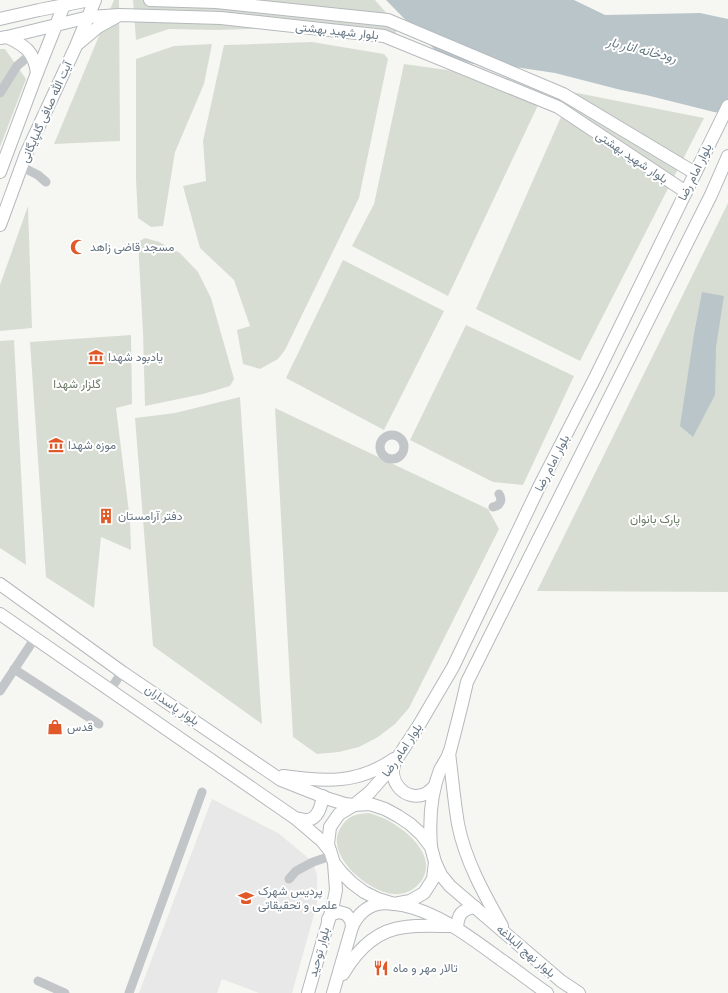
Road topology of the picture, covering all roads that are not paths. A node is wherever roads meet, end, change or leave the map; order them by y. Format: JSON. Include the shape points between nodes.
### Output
{"nodes":[{"id":1,"x":49,"y":0,"type":"edge"},
{"id":2,"x":90,"y":0,"type":"edge"},
{"id":3,"x":96,"y":0,"type":"edge"},
{"id":4,"x":150,"y":0,"type":"edge"},
{"id":5,"x":65,"y":2,"type":"edge"},
{"id":6,"x":35,"y":11,"type":"junction"},
{"id":7,"x":120,"y":15,"type":"junction"},
{"id":8,"x":89,"y":17,"type":"junction"},
{"id":9,"x":0,"y":19,"type":"edge"},
{"id":10,"x":56,"y":25,"type":"junction"},
{"id":11,"x":4,"y":37,"type":"edge"},
{"id":12,"x":76,"y":46,"type":"junction"},
{"id":13,"x":31,"y":54,"type":"junction"},
{"id":14,"x":37,"y":73,"type":"junction"},
{"id":15,"x":0,"y":93,"type":"edge"},
{"id":16,"x":728,"y":106,"type":"edge"},
{"id":17,"x":728,"y":156,"type":"edge"},
{"id":18,"x":4,"y":160,"type":"junction"},
{"id":19,"x":22,"y":167,"type":"junction"},
{"id":20,"x":0,"y":172,"type":"edge"},
{"id":21,"x":695,"y":173,"type":"junction"},
{"id":22,"x":46,"y":182,"type":"dead end"},
{"id":23,"x":686,"y":192,"type":"junction"},
{"id":24,"x":0,"y":225,"type":"edge"},
{"id":25,"x":499,"y":494,"type":"dead end"},
{"id":26,"x":493,"y":507,"type":"dead end"},
{"id":27,"x":0,"y":584,"type":"edge"},
{"id":28,"x":0,"y":614,"type":"edge"},
{"id":29,"x":35,"y":638,"type":"junction"},
{"id":30,"x":14,"y":669,"type":"junction"},
{"id":31,"x":122,"y":672,"type":"junction"},
{"id":32,"x":110,"y":690,"type":"junction"},
{"id":33,"x":0,"y":691,"type":"edge"},
{"id":34,"x":99,"y":724,"type":"dead end"},
{"id":35,"x":449,"y":753,"type":"junction"},
{"id":36,"x":398,"y":757,"type":"junction"},
{"id":37,"x":273,"y":774,"type":"junction"},
{"id":38,"x":435,"y":786,"type":"junction"},
{"id":39,"x":202,"y":792,"type":"dead end"},
{"id":40,"x":323,"y":796,"type":"junction"},
{"id":41,"x":354,"y":805,"type":"junction"},
{"id":42,"x":295,"y":818,"type":"junction"},
{"id":43,"x":431,"y":846,"type":"junction"},
{"id":44,"x":332,"y":857,"type":"junction"},
{"id":45,"x":435,"y":862,"type":"junction"},
{"id":46,"x":289,"y":879,"type":"dead end"},
{"id":47,"x":394,"y":904,"type":"junction"},
{"id":48,"x":475,"y":907,"type":"junction"},
{"id":49,"x":328,"y":919,"type":"junction"},
{"id":50,"x":352,"y":927,"type":"junction"},
{"id":51,"x":456,"y":927,"type":"junction"},
{"id":52,"x":507,"y":935,"type":"junction"},
{"id":53,"x":38,"y":981,"type":"dead end"},
{"id":54,"x":335,"y":989,"type":"edge"},
{"id":55,"x":65,"y":993,"type":"edge"},
{"id":56,"x":129,"y":993,"type":"edge"},
{"id":57,"x":308,"y":993,"type":"edge"},
{"id":58,"x":547,"y":993,"type":"edge"},
{"id":59,"x":579,"y":993,"type":"edge"}],
"edges":[{"from":1,"to":6,"type":"main road"},
{"from":2,"to":5,"type":"main road"},
{"from":3,"to":8,"type":"main road","name":"آیت الله صافی گلپایگانی"},
{"from":4,"to":21,"type":"main road","name":"بلوار شهید بهشتی","via":[[216,2],[388,20],[564,94]]},
{"from":5,"to":6,"type":"main road"},
{"from":5,"to":10,"type":"main road","name":"آیت الله صافی گلپایگانی"},
{"from":6,"to":9,"type":"main road"},
{"from":7,"to":8,"type":"main road","name":"بلوار شهید بهشتی"},
{"from":7,"to":12,"type":"main road","via":[[98,27]]},
{"from":7,"to":23,"type":"main road","name":"بلوار شهید بهشتی","via":[[221,18],[384,36],[558,107]]},
{"from":8,"to":10,"type":"main road","name":"بلوار شهید بهشتی"},
{"from":8,"to":12,"type":"main road","name":"آیت الله صافی گلپایگانی"},
{"from":10,"to":11,"type":"main road","name":"بلوار شهید بهشتی"},
{"from":10,"to":14,"type":"main road","name":"آیت الله صافی گلپایگانی"},
{"from":11,"to":13,"type":"main road","via":[[18,42]]},
{"from":12,"to":19,"type":"main road","name":"آیت الله صافی گلپایگانی"},
{"from":13,"to":14,"type":"main road"},
{"from":13,"to":15,"type":"street","via":[[17,66]]},
{"from":14,"to":18,"type":"main road","name":"آیت الله صافی گلپایگانی"},
{"from":16,"to":21,"type":"main road","name":"بلوار امام رضا"},
{"from":17,"to":35,"type":"main road","name":"بلوار امام رضا","via":[[711,195],[468,682]]},
{"from":18,"to":19,"type":"main road"},
{"from":18,"to":20,"type":"main road","name":"آیت الله صافی گلپایگانی"},
{"from":19,"to":22,"type":"street"},
{"from":19,"to":24,"type":"main road","name":"آیت الله صافی گلپایگانی"},
{"from":21,"to":23,"type":"main road","name":"بلوار امام رضا"},
{"from":23,"to":36,"type":"main road","name":"بلوار امام رضا","via":[[539,487],[453,667]]},
{"from":25,"to":26,"type":"street","via":[[501,503]]},
{"from":27,"to":31,"type":"main road","name":"بلوار پاسداران"},
{"from":28,"to":29,"type":"main road","name":"بلوار پاسداران"},
{"from":29,"to":30,"type":"street","via":[[26,658]]},
{"from":29,"to":32,"type":"main road","name":"بلوار پاسداران"},
{"from":30,"to":33,"type":"street"},
{"from":30,"to":34,"type":"street"},
{"from":31,"to":32,"type":"street"},
{"from":31,"to":37,"type":"main road","name":"بلوار پاسداران"},
{"from":32,"to":42,"type":"main road","name":"بلوار پاسداران"},
{"from":35,"to":38,"type":"main road"},
{"from":35,"to":52,"type":"main road","via":[[458,824],[465,851],[478,882]]},
{"from":36,"to":37,"type":"main road","via":[[366,774],[347,779],[320,780]]},
{"from":36,"to":38,"type":"main road","via":[[393,773],[394,780],[403,792],[416,796],[430,791]]},
{"from":36,"to":41,"type":"main road","name":"بلوار امام رضا","via":[[370,792]]},
{"from":37,"to":40,"type":"main road","name":"بلوار پاسداران","via":[[281,780]]},
{"from":38,"to":43,"type":"main road","via":[[430,806]]},
{"from":39,"to":56,"type":"street"},
{"from":40,"to":41,"type":"main road","name":"بلوار پاسداران"},
{"from":40,"to":42,"type":"main road","via":[[317,814],[308,820]]},
{"from":41,"to":43,"type":"main road","via":[[370,804],[385,809],[410,824]]},
{"from":41,"to":44,"type":"main road","via":[[339,814],[330,828],[328,844]]},
{"from":42,"to":44,"type":"main road","name":"بلوار پاسداران","via":[[322,842]]},
{"from":43,"to":45,"type":"main road"},
{"from":44,"to":46,"type":"street","via":[[313,862],[296,871]]},
{"from":44,"to":47,"type":"main road","via":[[341,872],[352,883],[364,892]]},
{"from":44,"to":49,"type":"main road","name":"بلوار توحید","via":[[336,890]]},
{"from":45,"to":47,"type":"main road","via":[[433,879],[424,893],[410,901]]},
{"from":45,"to":48,"type":"main road","name":"بلوار نهج البلاغه","via":[[450,886]]},
{"from":47,"to":50,"type":"main road","name":"بلوار توحید","via":[[376,904],[368,908],[361,913]]},
{"from":47,"to":51,"type":"main road","name":"بلوار نهج البلاغه","via":[[420,910]]},
{"from":48,"to":51,"type":"main road","via":[[461,913]]},
{"from":48,"to":52,"type":"main road","name":"بلوار نهج البلاغه"},
{"from":49,"to":50,"type":"main road","via":[[332,914],[339,912],[346,914],[351,920]]},
{"from":49,"to":57,"type":"main road","name":"بلوار توحید"},
{"from":50,"to":54,"type":"main road","name":"بلوار توحید"},
{"from":51,"to":54,"type":"main road","via":[[406,926],[381,934],[358,952],[348,964]]},
{"from":51,"to":58,"type":"main road","name":"بلوار نهج البلاغه"},
{"from":52,"to":59,"type":"main road","name":"بلوار نهج البلاغه"},
{"from":53,"to":55,"type":"street"}]}
